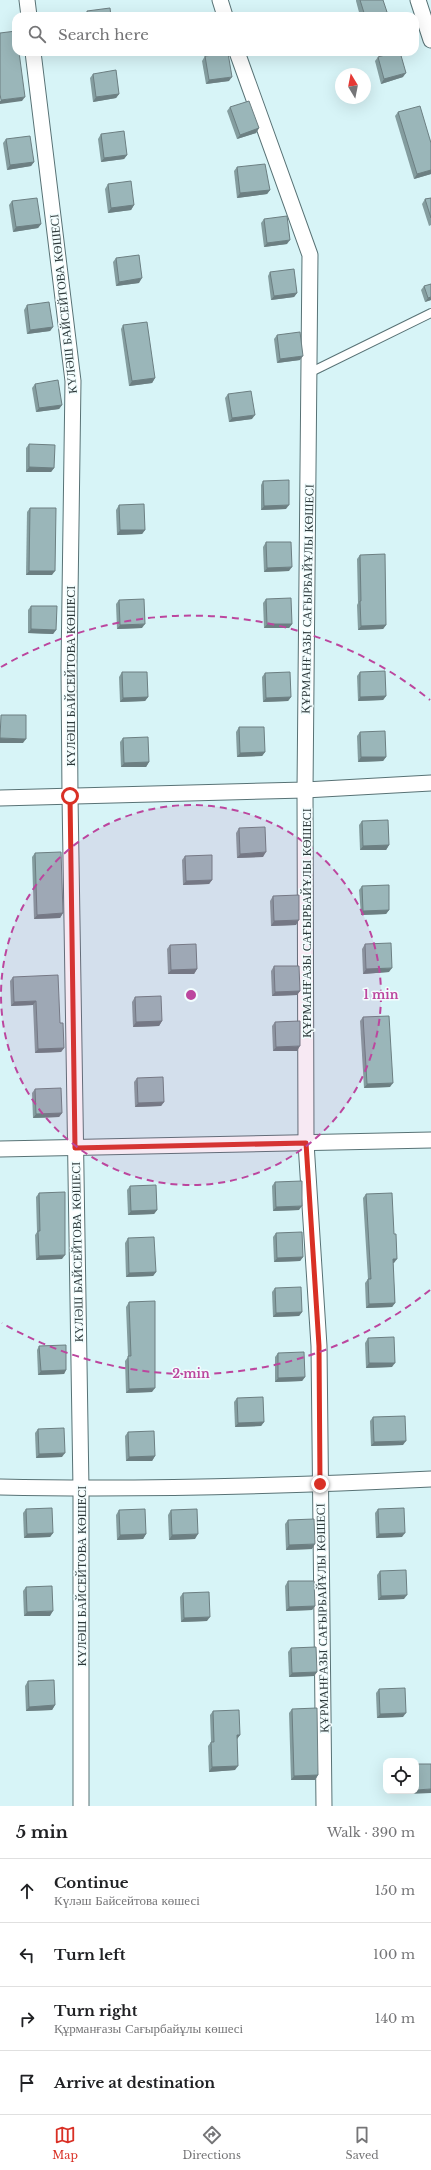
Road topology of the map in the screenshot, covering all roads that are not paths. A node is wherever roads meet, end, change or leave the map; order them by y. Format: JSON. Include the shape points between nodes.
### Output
{"nodes":[{"id":1,"x":27,"y":0,"type":"edge"},
{"id":2,"x":220,"y":0,"type":"edge"},
{"id":3,"x":418,"y":0,"type":"edge"},
{"id":4,"x":28,"y":12,"type":"edge"},
{"id":5,"x":224,"y":12,"type":"edge"},
{"id":6,"x":431,"y":40,"type":"edge"},
{"id":7,"x":33,"y":56,"type":"edge"},
{"id":8,"x":238,"y":56,"type":"edge"},
{"id":9,"x":431,"y":314,"type":"edge"},
{"id":10,"x":309,"y":373,"type":"junction"},
{"id":11,"x":431,"y":783,"type":"edge"},
{"id":12,"x":305,"y":790,"type":"junction"},
{"id":13,"x":70,"y":796,"type":"junction"},
{"id":14,"x":0,"y":798,"type":"edge"},
{"id":15,"x":431,"y":1140,"type":"edge"},
{"id":16,"x":306,"y":1143,"type":"junction"},
{"id":17,"x":75,"y":1148,"type":"junction"},
{"id":18,"x":0,"y":1149,"type":"edge"},
{"id":19,"x":431,"y":1479,"type":"edge"},
{"id":20,"x":320,"y":1484,"type":"junction"},
{"id":21,"x":0,"y":1487,"type":"edge"},
{"id":22,"x":81,"y":1489,"type":"junction"},
{"id":23,"x":81,"y":1806,"type":"edge"},
{"id":24,"x":324,"y":1806,"type":"edge"}],
"edges":[{"from":1,"to":4,"type":"street"},
{"from":2,"to":5,"type":"street"},
{"from":3,"to":6,"type":"street"},
{"from":7,"to":13,"type":"street","name":"КҮЛӘШ БАЙСЕЙТОВА КӨШЕСІ","via":[[73,381]]},
{"from":8,"to":10,"type":"street","name":"ҚҰРМАНҒАЗЫ САҒЫРБАЙҰЛЫ КӨШЕСІ","via":[[310,255]]},
{"from":9,"to":10,"type":"lane"},
{"from":10,"to":12,"type":"street","name":"ҚҰРМАНҒАЗЫ САҒЫРБАЙҰЛЫ КӨШЕСІ"},
{"from":11,"to":12,"type":"street"},
{"from":12,"to":13,"type":"street"},
{"from":12,"to":16,"type":"street","name":"ҚҰРМАНҒАЗЫ САҒЫРБАЙҰЛЫ КӨШЕСІ"},
{"from":13,"to":14,"type":"street"},
{"from":13,"to":17,"type":"street","name":"КҮЛӘШ БАЙСЕЙТОВА КӨШЕСІ"},
{"from":15,"to":16,"type":"street"},
{"from":16,"to":17,"type":"street"},
{"from":16,"to":20,"type":"street","name":"ҚҰРМАНҒАЗЫ САҒЫРБАЙҰЛЫ КӨШЕСІ","via":[[319,1346]]},
{"from":17,"to":18,"type":"street"},
{"from":17,"to":22,"type":"street","name":"КҮЛӘШ БАЙСЕЙТОВА КӨШЕСІ"},
{"from":19,"to":20,"type":"street"},
{"from":20,"to":22,"type":"street"},
{"from":20,"to":24,"type":"street","name":"ҚҰРМАНҒАЗЫ САҒЫРБАЙҰЛЫ КӨШЕСІ"},
{"from":21,"to":22,"type":"street"},
{"from":22,"to":23,"type":"street","name":"КҮЛӘШ БАЙСЕЙТОВА КӨШЕСІ"}]}
